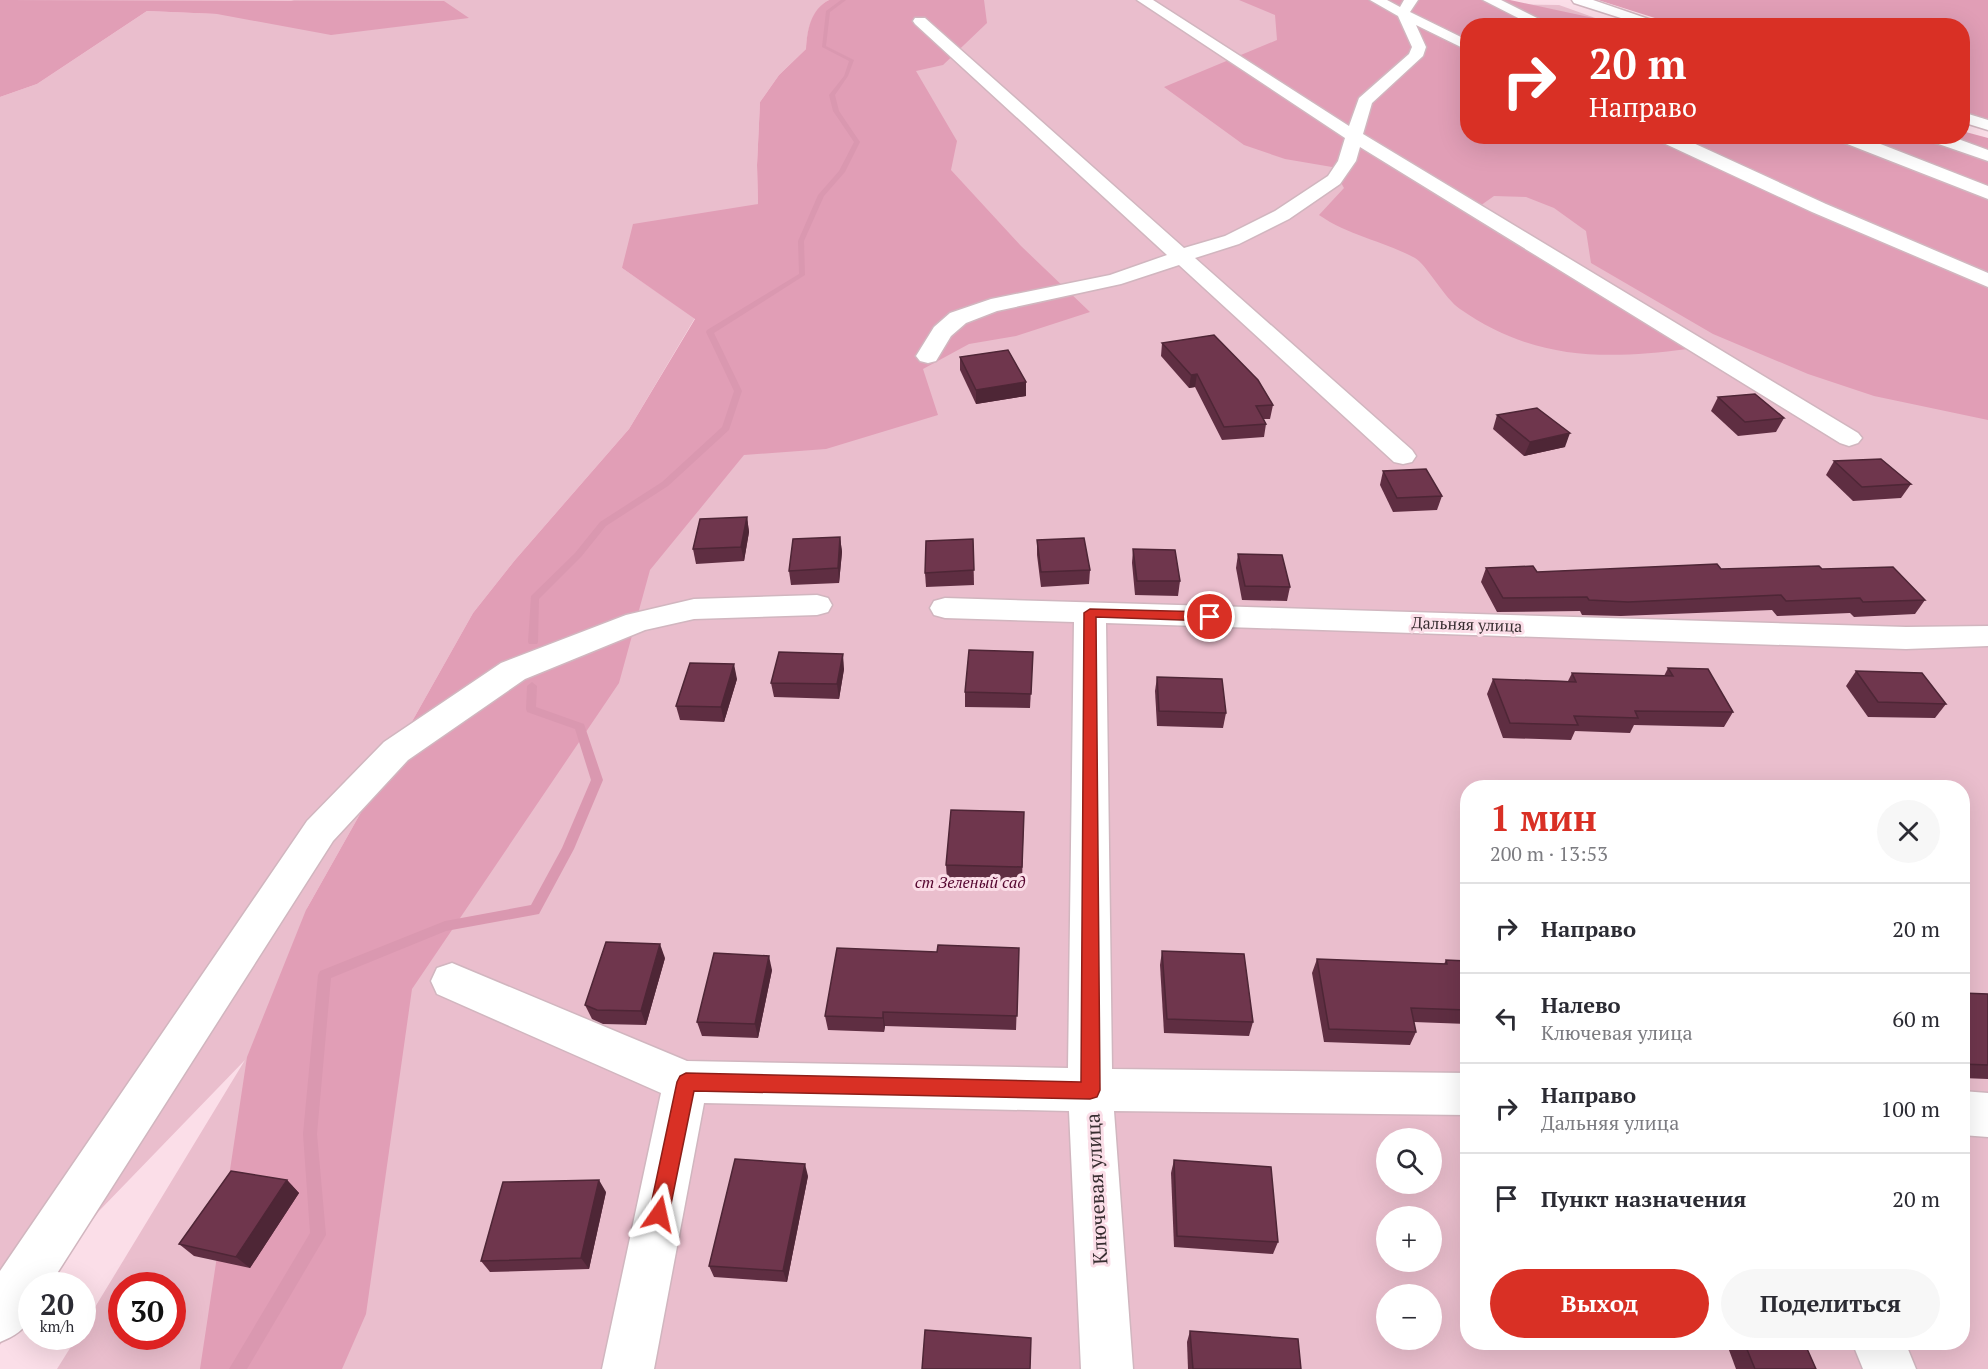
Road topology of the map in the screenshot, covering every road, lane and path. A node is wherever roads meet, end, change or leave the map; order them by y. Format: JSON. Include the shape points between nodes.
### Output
{"nodes":[{"id":1,"x":1144,"y":0,"type":"edge"},
{"id":2,"x":1377,"y":0,"type":"edge"},
{"id":3,"x":1490,"y":0,"type":"edge"},
{"id":4,"x":1573,"y":2,"type":"edge"},
{"id":5,"x":1407,"y":6,"type":"edge"},
{"id":6,"x":1529,"y":18,"type":"edge"},
{"id":7,"x":1608,"y":18,"type":"edge"},
{"id":8,"x":1632,"y":18,"type":"edge"},
{"id":9,"x":920,"y":21,"type":"dead end"},
{"id":10,"x":1460,"y":41,"type":"edge"},
{"id":11,"x":1970,"y":119,"type":"edge"},
{"id":12,"x":1988,"y":125,"type":"edge"},
{"id":13,"x":1354,"y":136,"type":"junction"},
{"id":14,"x":1680,"y":144,"type":"edge"},
{"id":15,"x":1863,"y":144,"type":"edge"},
{"id":16,"x":1955,"y":144,"type":"edge"},
{"id":17,"x":1988,"y":156,"type":"edge"},
{"id":18,"x":1988,"y":193,"type":"edge"},
{"id":19,"x":1181,"y":256,"type":"junction"},
{"id":20,"x":1988,"y":281,"type":"edge"},
{"id":21,"x":928,"y":356,"type":"dead end"},
{"id":22,"x":1849,"y":438,"type":"dead end"},
{"id":23,"x":1403,"y":456,"type":"dead end"},
{"id":24,"x":817,"y":605,"type":"dead end"},
{"id":25,"x":945,"y":608,"type":"dead end"},
{"id":26,"x":1090,"y":613,"type":"junction"},
{"id":27,"x":1988,"y":636,"type":"edge"},
{"id":28,"x":452,"y":981,"type":"dead end"},
{"id":29,"x":686,"y":1082,"type":"junction"},
{"id":30,"x":1090,"y":1090,"type":"junction"},
{"id":31,"x":1460,"y":1094,"type":"edge"},
{"id":32,"x":1970,"y":1114,"type":"edge"},
{"id":33,"x":1988,"y":1115,"type":"edge"},
{"id":34,"x":0,"y":1316,"type":"edge"},
{"id":35,"x":1882,"y":1350,"type":"edge"},
{"id":36,"x":628,"y":1369,"type":"edge"},
{"id":37,"x":1107,"y":1369,"type":"edge"},
{"id":38,"x":1890,"y":1369,"type":"edge"}],
"edges":[{"from":1,"to":13,"type":"street"},
{"from":2,"to":5,"type":"street"},
{"from":3,"to":6,"type":"street"},
{"from":4,"to":7,"type":"street"},
{"from":4,"to":8,"type":"street"},
{"from":5,"to":10,"type":"street"},
{"from":5,"to":13,"type":"street","via":[[1419,47],[1416,56],[1365,101]]},
{"from":9,"to":19,"type":"street"},
{"from":11,"to":12,"type":"street"},
{"from":13,"to":19,"type":"street","via":[[1347,161],[1334,180],[1272,220],[1232,240]]},
{"from":13,"to":22,"type":"street"},
{"from":14,"to":20,"type":"street"},
{"from":15,"to":18,"type":"street"},
{"from":16,"to":17,"type":"street"},
{"from":19,"to":21,"type":"street","via":[[1114,280],[991,306],[958,318],[942,332]]},
{"from":19,"to":23,"type":"street"},
{"from":24,"to":34,"type":"street","via":[[694,609],[637,622],[513,671],[396,751],[320,831]]},
{"from":25,"to":26,"type":"street","name":"Дальняя улица"},
{"from":26,"to":27,"type":"street","name":"Дальняя улица","via":[[1894,637]]},
{"from":26,"to":30,"type":"street","name":"Ключевая улица"},
{"from":28,"to":29,"type":"street"},
{"from":29,"to":30,"type":"street"},
{"from":29,"to":36,"type":"street"},
{"from":30,"to":31,"type":"street"},
{"from":30,"to":37,"type":"street","name":"Ключевая улица"},
{"from":32,"to":33,"type":"street"},
{"from":35,"to":38,"type":"street"}]}
